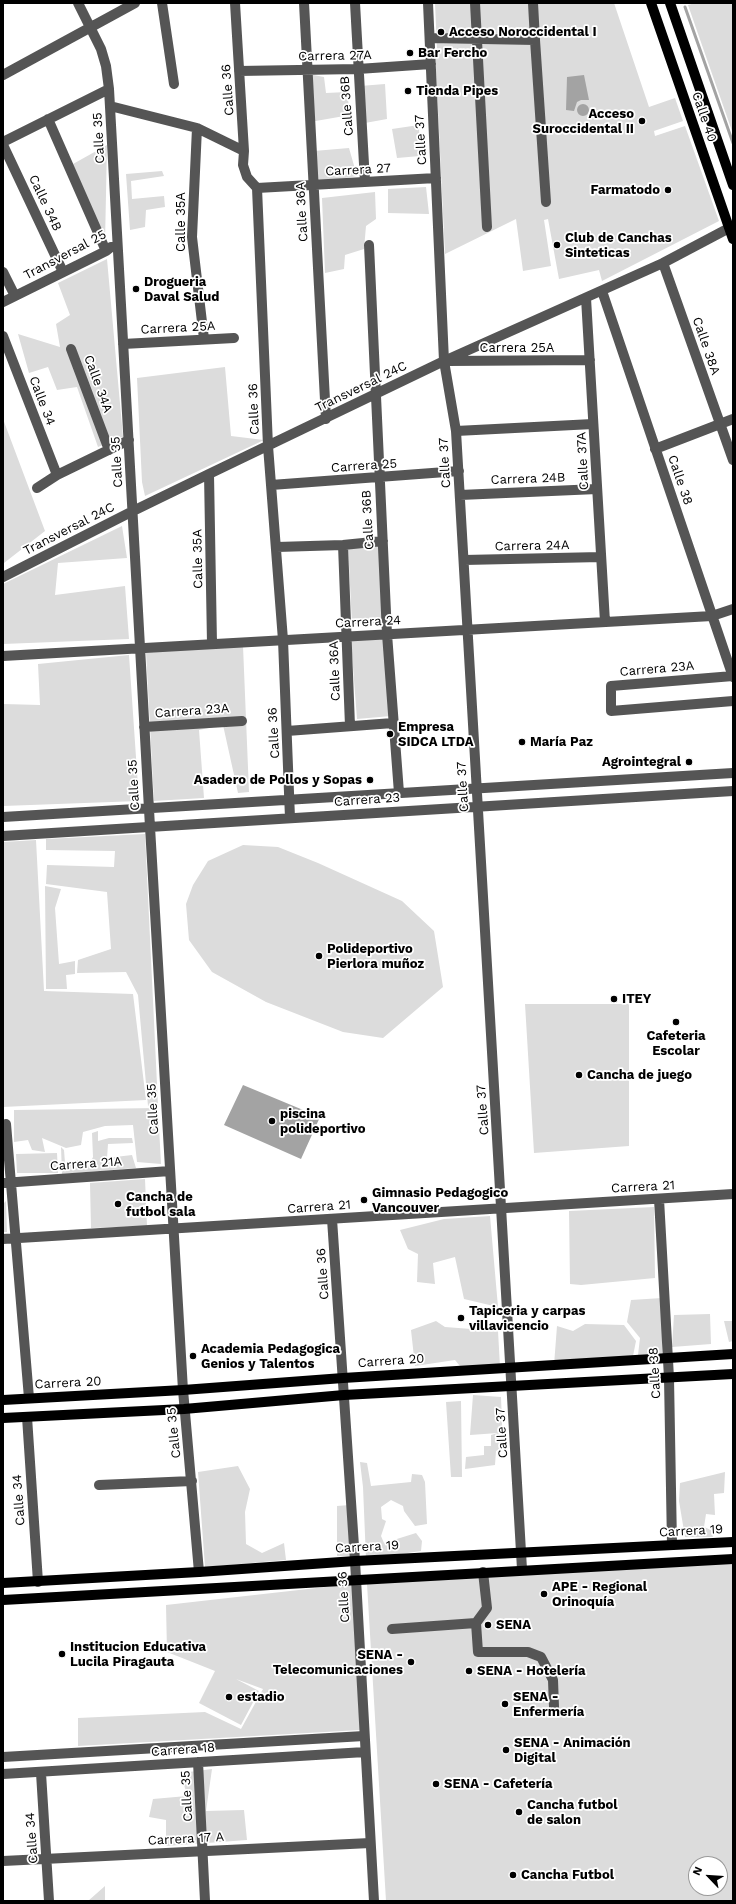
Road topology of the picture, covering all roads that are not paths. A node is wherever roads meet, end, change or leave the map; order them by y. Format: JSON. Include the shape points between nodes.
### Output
{"nodes":[{"id":1,"x":78,"y":3,"type":"edge"},
{"id":2,"x":135,"y":3,"type":"edge"},
{"id":3,"x":162,"y":3,"type":"edge"},
{"id":4,"x":235,"y":3,"type":"edge"},
{"id":5,"x":304,"y":3,"type":"edge"},
{"id":6,"x":355,"y":3,"type":"edge"},
{"id":7,"x":428,"y":3,"type":"edge"},
{"id":8,"x":475,"y":3,"type":"edge"},
{"id":9,"x":533,"y":3,"type":"edge"},
{"id":10,"x":651,"y":3,"type":"edge"},
{"id":11,"x":670,"y":3,"type":"edge"},
{"id":12,"x":90,"y":27,"type":"junction"},
{"id":13,"x":430,"y":38,"type":"junction"},
{"id":14,"x":477,"y":38,"type":"junction"},
{"id":15,"x":535,"y":40,"type":"junction"},
{"id":16,"x":431,"y":64,"type":"junction"},
{"id":17,"x":358,"y":68,"type":"junction"},
{"id":18,"x":308,"y":69,"type":"junction"},
{"id":19,"x":240,"y":71,"type":"junction"},
{"id":20,"x":3,"y":75,"type":"edge"},
{"id":21,"x":174,"y":84,"type":"dead end"},
{"id":22,"x":109,"y":89,"type":"junction"},
{"id":23,"x":110,"y":106,"type":"junction"},
{"id":24,"x":48,"y":119,"type":"junction"},
{"id":25,"x":197,"y":128,"type":"junction"},
{"id":26,"x":3,"y":143,"type":"edge"},
{"id":27,"x":244,"y":151,"type":"junction"},
{"id":28,"x":436,"y":178,"type":"junction"},
{"id":29,"x":365,"y":182,"type":"junction"},
{"id":30,"x":733,"y":185,"type":"edge"},
{"id":31,"x":314,"y":186,"type":"junction"},
{"id":32,"x":257,"y":188,"type":"junction"},
{"id":33,"x":546,"y":202,"type":"dead end"},
{"id":34,"x":487,"y":227,"type":"dead end"},
{"id":35,"x":731,"y":227,"type":"edge"},
{"id":36,"x":733,"y":239,"type":"edge"},
{"id":37,"x":118,"y":242,"type":"junction"},
{"id":38,"x":369,"y":244,"type":"dead end"},
{"id":39,"x":106,"y":251,"type":"junction"},
{"id":40,"x":663,"y":263,"type":"junction"},
{"id":41,"x":3,"y":272,"type":"edge"},
{"id":42,"x":63,"y":272,"type":"junction"},
{"id":43,"x":602,"y":291,"type":"junction"},
{"id":44,"x":15,"y":296,"type":"junction"},
{"id":45,"x":586,"y":298,"type":"junction"},
{"id":46,"x":3,"y":302,"type":"edge"},
{"id":47,"x":3,"y":336,"type":"edge"},
{"id":48,"x":234,"y":338,"type":"dead end"},
{"id":49,"x":204,"y":340,"type":"junction"},
{"id":50,"x":123,"y":344,"type":"junction"},
{"id":51,"x":71,"y":349,"type":"dead end"},
{"id":52,"x":590,"y":360,"type":"junction"},
{"id":53,"x":444,"y":361,"type":"junction"},
{"id":54,"x":375,"y":395,"type":"junction"},
{"id":55,"x":326,"y":419,"type":"junction"},
{"id":56,"x":733,"y":419,"type":"edge"},
{"id":57,"x":594,"y":424,"type":"junction"},
{"id":58,"x":720,"y":424,"type":"junction"},
{"id":59,"x":456,"y":431,"type":"junction"},
{"id":60,"x":128,"y":440,"type":"junction"},
{"id":61,"x":268,"y":446,"type":"junction"},
{"id":62,"x":656,"y":449,"type":"junction"},
{"id":63,"x":108,"y":450,"type":"junction"},
{"id":64,"x":733,"y":460,"type":"edge"},
{"id":65,"x":458,"y":471,"type":"junction"},
{"id":66,"x":210,"y":474,"type":"junction"},
{"id":67,"x":57,"y":475,"type":"junction"},
{"id":68,"x":379,"y":478,"type":"junction"},
{"id":69,"x":271,"y":485,"type":"junction"},
{"id":70,"x":38,"y":488,"type":"dead end"},
{"id":71,"x":597,"y":490,"type":"junction"},
{"id":72,"x":460,"y":495,"type":"junction"},
{"id":73,"x":132,"y":511,"type":"junction"},
{"id":74,"x":383,"y":541,"type":"junction"},
{"id":75,"x":343,"y":544,"type":"junction"},
{"id":76,"x":277,"y":547,"type":"junction"},
{"id":77,"x":601,"y":557,"type":"junction"},
{"id":78,"x":464,"y":560,"type":"junction"},
{"id":79,"x":3,"y":577,"type":"edge"},
{"id":80,"x":733,"y":609,"type":"edge"},
{"id":81,"x":712,"y":616,"type":"junction"},
{"id":82,"x":605,"y":622,"type":"junction"},
{"id":83,"x":468,"y":630,"type":"junction"},
{"id":84,"x":387,"y":634,"type":"junction"},
{"id":85,"x":347,"y":636,"type":"junction"},
{"id":86,"x":283,"y":640,"type":"junction"},
{"id":87,"x":212,"y":644,"type":"junction"},
{"id":88,"x":140,"y":648,"type":"junction"},
{"id":89,"x":3,"y":656,"type":"edge"},
{"id":90,"x":733,"y":676,"type":"edge"},
{"id":91,"x":733,"y":701,"type":"edge"},
{"id":92,"x":242,"y":721,"type":"dead end"},
{"id":93,"x":393,"y":723,"type":"junction"},
{"id":94,"x":350,"y":726,"type":"junction"},
{"id":95,"x":144,"y":727,"type":"junction"},
{"id":96,"x":287,"y":731,"type":"junction"},
{"id":97,"x":733,"y":773,"type":"edge"},
{"id":98,"x":476,"y":788,"type":"junction"},
{"id":99,"x":733,"y":791,"type":"edge"},
{"id":100,"x":399,"y":793,"type":"junction"},
{"id":101,"x":290,"y":800,"type":"junction"},
{"id":102,"x":477,"y":806,"type":"junction"},
{"id":103,"x":149,"y":808,"type":"junction"},
{"id":104,"x":3,"y":817,"type":"edge"},
{"id":105,"x":290,"y":818,"type":"junction"},
{"id":106,"x":150,"y":827,"type":"junction"},
{"id":107,"x":3,"y":836,"type":"edge"},
{"id":108,"x":6,"y":1124,"type":"dead end"},
{"id":109,"x":170,"y":1170,"type":"junction"},
{"id":110,"x":7,"y":1182,"type":"edge"},
{"id":111,"x":733,"y":1194,"type":"edge"},
{"id":112,"x":659,"y":1199,"type":"junction"},
{"id":113,"x":502,"y":1208,"type":"junction"},
{"id":114,"x":332,"y":1219,"type":"junction"},
{"id":115,"x":174,"y":1229,"type":"junction"},
{"id":116,"x":3,"y":1239,"type":"edge"},
{"id":117,"x":16,"y":1239,"type":"junction"},
{"id":118,"x":733,"y":1354,"type":"edge"},
{"id":119,"x":667,"y":1357,"type":"junction"},
{"id":120,"x":511,"y":1367,"type":"junction"},
{"id":121,"x":733,"y":1374,"type":"edge"},
{"id":122,"x":343,"y":1378,"type":"junction"},
{"id":123,"x":669,"y":1378,"type":"junction"},
{"id":124,"x":512,"y":1387,"type":"junction"},
{"id":125,"x":183,"y":1390,"type":"junction"},
{"id":126,"x":344,"y":1395,"type":"junction"},
{"id":127,"x":29,"y":1398,"type":"junction"},
{"id":128,"x":3,"y":1400,"type":"edge"},
{"id":129,"x":184,"y":1409,"type":"junction"},
{"id":130,"x":27,"y":1417,"type":"junction"},
{"id":131,"x":3,"y":1418,"type":"edge"},
{"id":132,"x":192,"y":1481,"type":"junction"},
{"id":133,"x":99,"y":1485,"type":"dead end"},
{"id":134,"x":733,"y":1542,"type":"edge"},
{"id":135,"x":672,"y":1545,"type":"junction"},
{"id":136,"x":521,"y":1552,"type":"junction"},
{"id":137,"x":733,"y":1559,"type":"edge"},
{"id":138,"x":355,"y":1561,"type":"junction"},
{"id":139,"x":522,"y":1569,"type":"junction"},
{"id":140,"x":199,"y":1572,"type":"junction"},
{"id":141,"x":483,"y":1572,"type":"junction"},
{"id":142,"x":356,"y":1579,"type":"junction"},
{"id":143,"x":38,"y":1582,"type":"junction"},
{"id":144,"x":3,"y":1584,"type":"edge"},
{"id":145,"x":3,"y":1600,"type":"edge"},
{"id":146,"x":476,"y":1623,"type":"junction"},
{"id":147,"x":392,"y":1628,"type":"dead end"},
{"id":148,"x":554,"y":1707,"type":"dead end"},
{"id":149,"x":364,"y":1736,"type":"junction"},
{"id":150,"x":365,"y":1752,"type":"junction"},
{"id":151,"x":3,"y":1757,"type":"edge"},
{"id":152,"x":198,"y":1762,"type":"junction"},
{"id":153,"x":41,"y":1773,"type":"junction"},
{"id":154,"x":3,"y":1774,"type":"edge"},
{"id":155,"x":370,"y":1843,"type":"junction"},
{"id":156,"x":203,"y":1851,"type":"junction"},
{"id":157,"x":47,"y":1859,"type":"junction"},
{"id":158,"x":3,"y":1861,"type":"edge"},
{"id":159,"x":50,"y":1901,"type":"edge"},
{"id":160,"x":205,"y":1901,"type":"edge"},
{"id":161,"x":374,"y":1901,"type":"edge"}],
"edges":[{"from":1,"to":12,"type":"street","name":"Calle 35"},
{"from":2,"to":12,"type":"street"},
{"from":3,"to":21,"type":"street"},
{"from":4,"to":19,"type":"street","name":"Calle 36"},
{"from":5,"to":18,"type":"street","name":"Calle 36A"},
{"from":6,"to":17,"type":"street","name":"Calle 36B"},
{"from":7,"to":13,"type":"street","name":"Calle 37"},
{"from":8,"to":14,"type":"street"},
{"from":9,"to":15,"type":"street"},
{"from":10,"to":35,"type":"main road","name":"Calle 40"},
{"from":11,"to":30,"type":"main road","name":"Calle 40"},
{"from":12,"to":20,"type":"street"},
{"from":12,"to":22,"type":"street","name":"Calle 35","via":[[101,49]]},
{"from":13,"to":14,"type":"street"},
{"from":13,"to":16,"type":"street","name":"Calle 37"},
{"from":14,"to":15,"type":"street"},
{"from":14,"to":34,"type":"street"},
{"from":15,"to":33,"type":"street"},
{"from":16,"to":17,"type":"street","name":"Carrera 27A"},
{"from":16,"to":28,"type":"street","name":"Calle 37"},
{"from":17,"to":18,"type":"street","name":"Carrera 27A"},
{"from":17,"to":29,"type":"street","name":"Calle 36B"},
{"from":18,"to":19,"type":"street","name":"Carrera 27A"},
{"from":18,"to":31,"type":"street","name":"Calle 36A"},
{"from":19,"to":27,"type":"street","name":"Calle 36"},
{"from":22,"to":23,"type":"street","name":"Calle 35"},
{"from":22,"to":24,"type":"street"},
{"from":23,"to":25,"type":"street"},
{"from":23,"to":37,"type":"street","name":"Calle 35"},
{"from":24,"to":26,"type":"street"},
{"from":24,"to":39,"type":"street"},
{"from":25,"to":27,"type":"street"},
{"from":25,"to":49,"type":"street","name":"Calle 35A","via":[[192,237]]},
{"from":26,"to":42,"type":"street","name":"Calle 34B"},
{"from":27,"to":32,"type":"street","name":"Calle 36","via":[[243,165],[247,177]]},
{"from":28,"to":29,"type":"street","name":"Carrera 27"},
{"from":28,"to":53,"type":"street","name":"Calle 37"},
{"from":29,"to":31,"type":"street","name":"Carrera 27"},
{"from":31,"to":32,"type":"street","name":"Carrera 27"},
{"from":31,"to":55,"type":"street","name":"Calle 36A"},
{"from":32,"to":61,"type":"street","name":"Calle 36"},
{"from":35,"to":36,"type":"main road","name":"Calle 40"},
{"from":35,"to":40,"type":"street","name":"Transversal 24C"},
{"from":37,"to":39,"type":"street","name":"Transversal 25"},
{"from":37,"to":50,"type":"street","name":"Calle 35"},
{"from":38,"to":54,"type":"street","name":"Calle 36B"},
{"from":39,"to":42,"type":"street","name":"Transversal 25"},
{"from":40,"to":43,"type":"street","name":"Transversal 24C"},
{"from":40,"to":58,"type":"street","name":"Calle 38A"},
{"from":41,"to":44,"type":"street"},
{"from":42,"to":44,"type":"street","name":"Transversal 25"},
{"from":43,"to":45,"type":"street","name":"Transversal 24C"},
{"from":43,"to":62,"type":"street","name":"Calle 38"},
{"from":44,"to":46,"type":"street","name":"Transversal 25"},
{"from":45,"to":52,"type":"street","name":"Calle 37A"},
{"from":45,"to":53,"type":"street","name":"Transversal 24C"},
{"from":47,"to":67,"type":"street","name":"Calle 34"},
{"from":48,"to":49,"type":"street","name":"Carrera 25A"},
{"from":49,"to":50,"type":"street","name":"Carrera 25A"},
{"from":50,"to":60,"type":"street","name":"Calle 35"},
{"from":51,"to":63,"type":"street","name":"Calle 34A"},
{"from":52,"to":53,"type":"street","name":"Carrera 25A"},
{"from":52,"to":57,"type":"street","name":"Calle 37A"},
{"from":53,"to":54,"type":"street","name":"Transversal 24C"},
{"from":53,"to":59,"type":"street","name":"Calle 37"},
{"from":54,"to":55,"type":"street","name":"Transversal 24C"},
{"from":54,"to":68,"type":"street","name":"Calle 36B"},
{"from":55,"to":61,"type":"street","name":"Transversal 24C"},
{"from":56,"to":58,"type":"street"},
{"from":57,"to":59,"type":"street"},
{"from":57,"to":71,"type":"street","name":"Calle 37A"},
{"from":58,"to":62,"type":"street"},
{"from":58,"to":64,"type":"street","name":"Calle 38A"},
{"from":59,"to":65,"type":"street","name":"Calle 37"},
{"from":60,"to":63,"type":"street"},
{"from":60,"to":73,"type":"street","name":"Calle 35"},
{"from":61,"to":66,"type":"street","name":"Transversal 24C"},
{"from":61,"to":69,"type":"street","name":"Calle 36"},
{"from":62,"to":81,"type":"street","name":"Calle 38"},
{"from":63,"to":67,"type":"street"},
{"from":65,"to":68,"type":"street","name":"Carrera 25"},
{"from":65,"to":72,"type":"street","name":"Calle 37"},
{"from":66,"to":73,"type":"street","name":"Transversal 24C"},
{"from":66,"to":87,"type":"street","name":"Calle 35A"},
{"from":67,"to":70,"type":"street"},
{"from":68,"to":69,"type":"street","name":"Carrera 25"},
{"from":68,"to":74,"type":"street","name":"Calle 36B"},
{"from":69,"to":76,"type":"street","name":"Calle 36"},
{"from":71,"to":72,"type":"street","name":"Carrera 24B"},
{"from":71,"to":77,"type":"street","name":"Calle 37A"},
{"from":72,"to":78,"type":"street","name":"Calle 37"},
{"from":73,"to":79,"type":"street","name":"Transversal 24C"},
{"from":73,"to":88,"type":"street","name":"Calle 35"},
{"from":74,"to":75,"type":"street"},
{"from":74,"to":84,"type":"street","name":"Calle 36B"},
{"from":75,"to":76,"type":"street"},
{"from":75,"to":85,"type":"street","name":"Calle 36A"},
{"from":76,"to":86,"type":"street","name":"Calle 36"},
{"from":77,"to":78,"type":"street","name":"Carrera 24A"},
{"from":77,"to":82,"type":"street","name":"Calle 37A"},
{"from":78,"to":83,"type":"street","name":"Calle 37"},
{"from":80,"to":81,"type":"street","name":"Carrera 24"},
{"from":81,"to":82,"type":"street","name":"Carrera 24"},
{"from":81,"to":90,"type":"street","name":"Calle 38"},
{"from":82,"to":83,"type":"street","name":"Carrera 24"},
{"from":83,"to":84,"type":"street","name":"Carrera 24"},
{"from":83,"to":98,"type":"street","name":"Calle 37"},
{"from":84,"to":85,"type":"street","name":"Carrera 24"},
{"from":84,"to":93,"type":"street","name":"Calle 36B"},
{"from":85,"to":86,"type":"street","name":"Carrera 24"},
{"from":85,"to":94,"type":"street","name":"Calle 36A"},
{"from":86,"to":87,"type":"street","name":"Carrera 24"},
{"from":86,"to":96,"type":"street","name":"Calle 36"},
{"from":87,"to":88,"type":"street","name":"Carrera 24"},
{"from":88,"to":89,"type":"street","name":"Carrera 24"},
{"from":88,"to":95,"type":"street","name":"Calle 35"},
{"from":90,"to":91,"type":"street","name":"Carrera 23A","via":[[611,686],[611,711]]},
{"from":92,"to":95,"type":"street","name":"Carrera 23A"},
{"from":93,"to":94,"type":"street"},
{"from":93,"to":100,"type":"street","name":"Calle 36B"},
{"from":94,"to":96,"type":"street"},
{"from":95,"to":103,"type":"street","name":"Calle 35"},
{"from":96,"to":101,"type":"street","name":"Calle 36"},
{"from":97,"to":98,"type":"street","name":"Carrera 23"},
{"from":98,"to":100,"type":"street","name":"Carrera 23"},
{"from":98,"to":102,"type":"street","name":"Calle 37"},
{"from":99,"to":102,"type":"street","name":"Carrera 23"},
{"from":100,"to":101,"type":"street","name":"Carrera 23"},
{"from":101,"to":103,"type":"street","name":"Carrera 23"},
{"from":101,"to":105,"type":"street","name":"Calle 36"},
{"from":102,"to":105,"type":"street","name":"Carrera 23"},
{"from":102,"to":113,"type":"street","name":"Calle 37"},
{"from":103,"to":104,"type":"street","name":"Carrera 23"},
{"from":103,"to":106,"type":"street","name":"Calle 35"},
{"from":105,"to":106,"type":"street","name":"Carrera 23"},
{"from":106,"to":107,"type":"street","name":"Carrera 23"},
{"from":106,"to":109,"type":"street","name":"Calle 35"},
{"from":108,"to":110,"type":"street"},
{"from":109,"to":110,"type":"street","name":"Carrera 21A"},
{"from":109,"to":115,"type":"street","name":"Calle 35"},
{"from":110,"to":117,"type":"street"},
{"from":111,"to":112,"type":"street","name":"Carrera 21"},
{"from":112,"to":113,"type":"street","name":"Carrera 21"},
{"from":112,"to":119,"type":"street","name":"Calle 38"},
{"from":113,"to":114,"type":"street","name":"Carrera 21"},
{"from":113,"to":120,"type":"street","name":"Calle 37"},
{"from":114,"to":115,"type":"street","name":"Carrera 21"},
{"from":114,"to":122,"type":"street","name":"Calle 36"},
{"from":115,"to":117,"type":"street","name":"Carrera 21"},
{"from":115,"to":125,"type":"street","name":"Calle 35"},
{"from":116,"to":117,"type":"street","name":"Carrera 21"},
{"from":117,"to":127,"type":"street"},
{"from":118,"to":119,"type":"main road","name":"Carrera 20"},
{"from":119,"to":120,"type":"main road","name":"Carrera 20"},
{"from":119,"to":123,"type":"street","name":"Calle 38"},
{"from":120,"to":122,"type":"main road","name":"Carrera 20"},
{"from":120,"to":124,"type":"street","name":"Calle 37"},
{"from":121,"to":123,"type":"main road"},
{"from":122,"to":125,"type":"main road","name":"Carrera 20"},
{"from":122,"to":126,"type":"street","name":"Calle 36"},
{"from":123,"to":124,"type":"main road"},
{"from":123,"to":135,"type":"street","name":"Calle 38"},
{"from":124,"to":126,"type":"main road"},
{"from":124,"to":136,"type":"street","name":"Calle 37"},
{"from":125,"to":127,"type":"main road","name":"Carrera 20"},
{"from":125,"to":129,"type":"street","name":"Calle 35"},
{"from":126,"to":129,"type":"main road"},
{"from":126,"to":138,"type":"street","name":"Calle 36"},
{"from":127,"to":128,"type":"main road","name":"Carrera 20"},
{"from":129,"to":130,"type":"main road"},
{"from":129,"to":132,"type":"street","name":"Calle 35"},
{"from":130,"to":131,"type":"main road"},
{"from":130,"to":143,"type":"street","name":"Calle 34"},
{"from":132,"to":133,"type":"street"},
{"from":132,"to":140,"type":"street","name":"Calle 35"},
{"from":134,"to":135,"type":"main road","name":"Carrera 19"},
{"from":135,"to":136,"type":"main road","name":"Carrera 19"},
{"from":136,"to":138,"type":"main road","name":"Carrera 19"},
{"from":136,"to":139,"type":"street","name":"Calle 37"},
{"from":137,"to":139,"type":"main road"},
{"from":138,"to":140,"type":"main road","name":"Carrera 19"},
{"from":138,"to":142,"type":"street","name":"Calle 36"},
{"from":139,"to":141,"type":"main road"},
{"from":140,"to":143,"type":"main road","name":"Carrera 19"},
{"from":141,"to":142,"type":"main road"},
{"from":141,"to":146,"type":"street","via":[[487,1608]]},
{"from":142,"to":145,"type":"main road"},
{"from":142,"to":149,"type":"street","name":"Calle 36"},
{"from":143,"to":144,"type":"main road","name":"Carrera 19"},
{"from":146,"to":147,"type":"street"},
{"from":146,"to":148,"type":"street","via":[[478,1652],[528,1652],[541,1657],[553,1680]]},
{"from":149,"to":150,"type":"street","name":"Calle 36"},
{"from":149,"to":151,"type":"street","name":"Carrera 18"},
{"from":150,"to":152,"type":"street","name":"Carrera 18"},
{"from":150,"to":155,"type":"street","name":"Calle 36"},
{"from":152,"to":153,"type":"street","name":"Carrera 18"},
{"from":152,"to":156,"type":"street","name":"Calle 35"},
{"from":153,"to":154,"type":"street","name":"Carrera 18"},
{"from":153,"to":157,"type":"street","name":"Calle 34"},
{"from":155,"to":156,"type":"street","name":"Carrera 17 A"},
{"from":155,"to":161,"type":"street","name":"Calle 36"},
{"from":156,"to":157,"type":"street","name":"Carrera 17 A"},
{"from":156,"to":160,"type":"street","name":"Calle 35"},
{"from":157,"to":158,"type":"street","name":"Carrera 17 A"},
{"from":157,"to":159,"type":"street","name":"Calle 34"}]}
